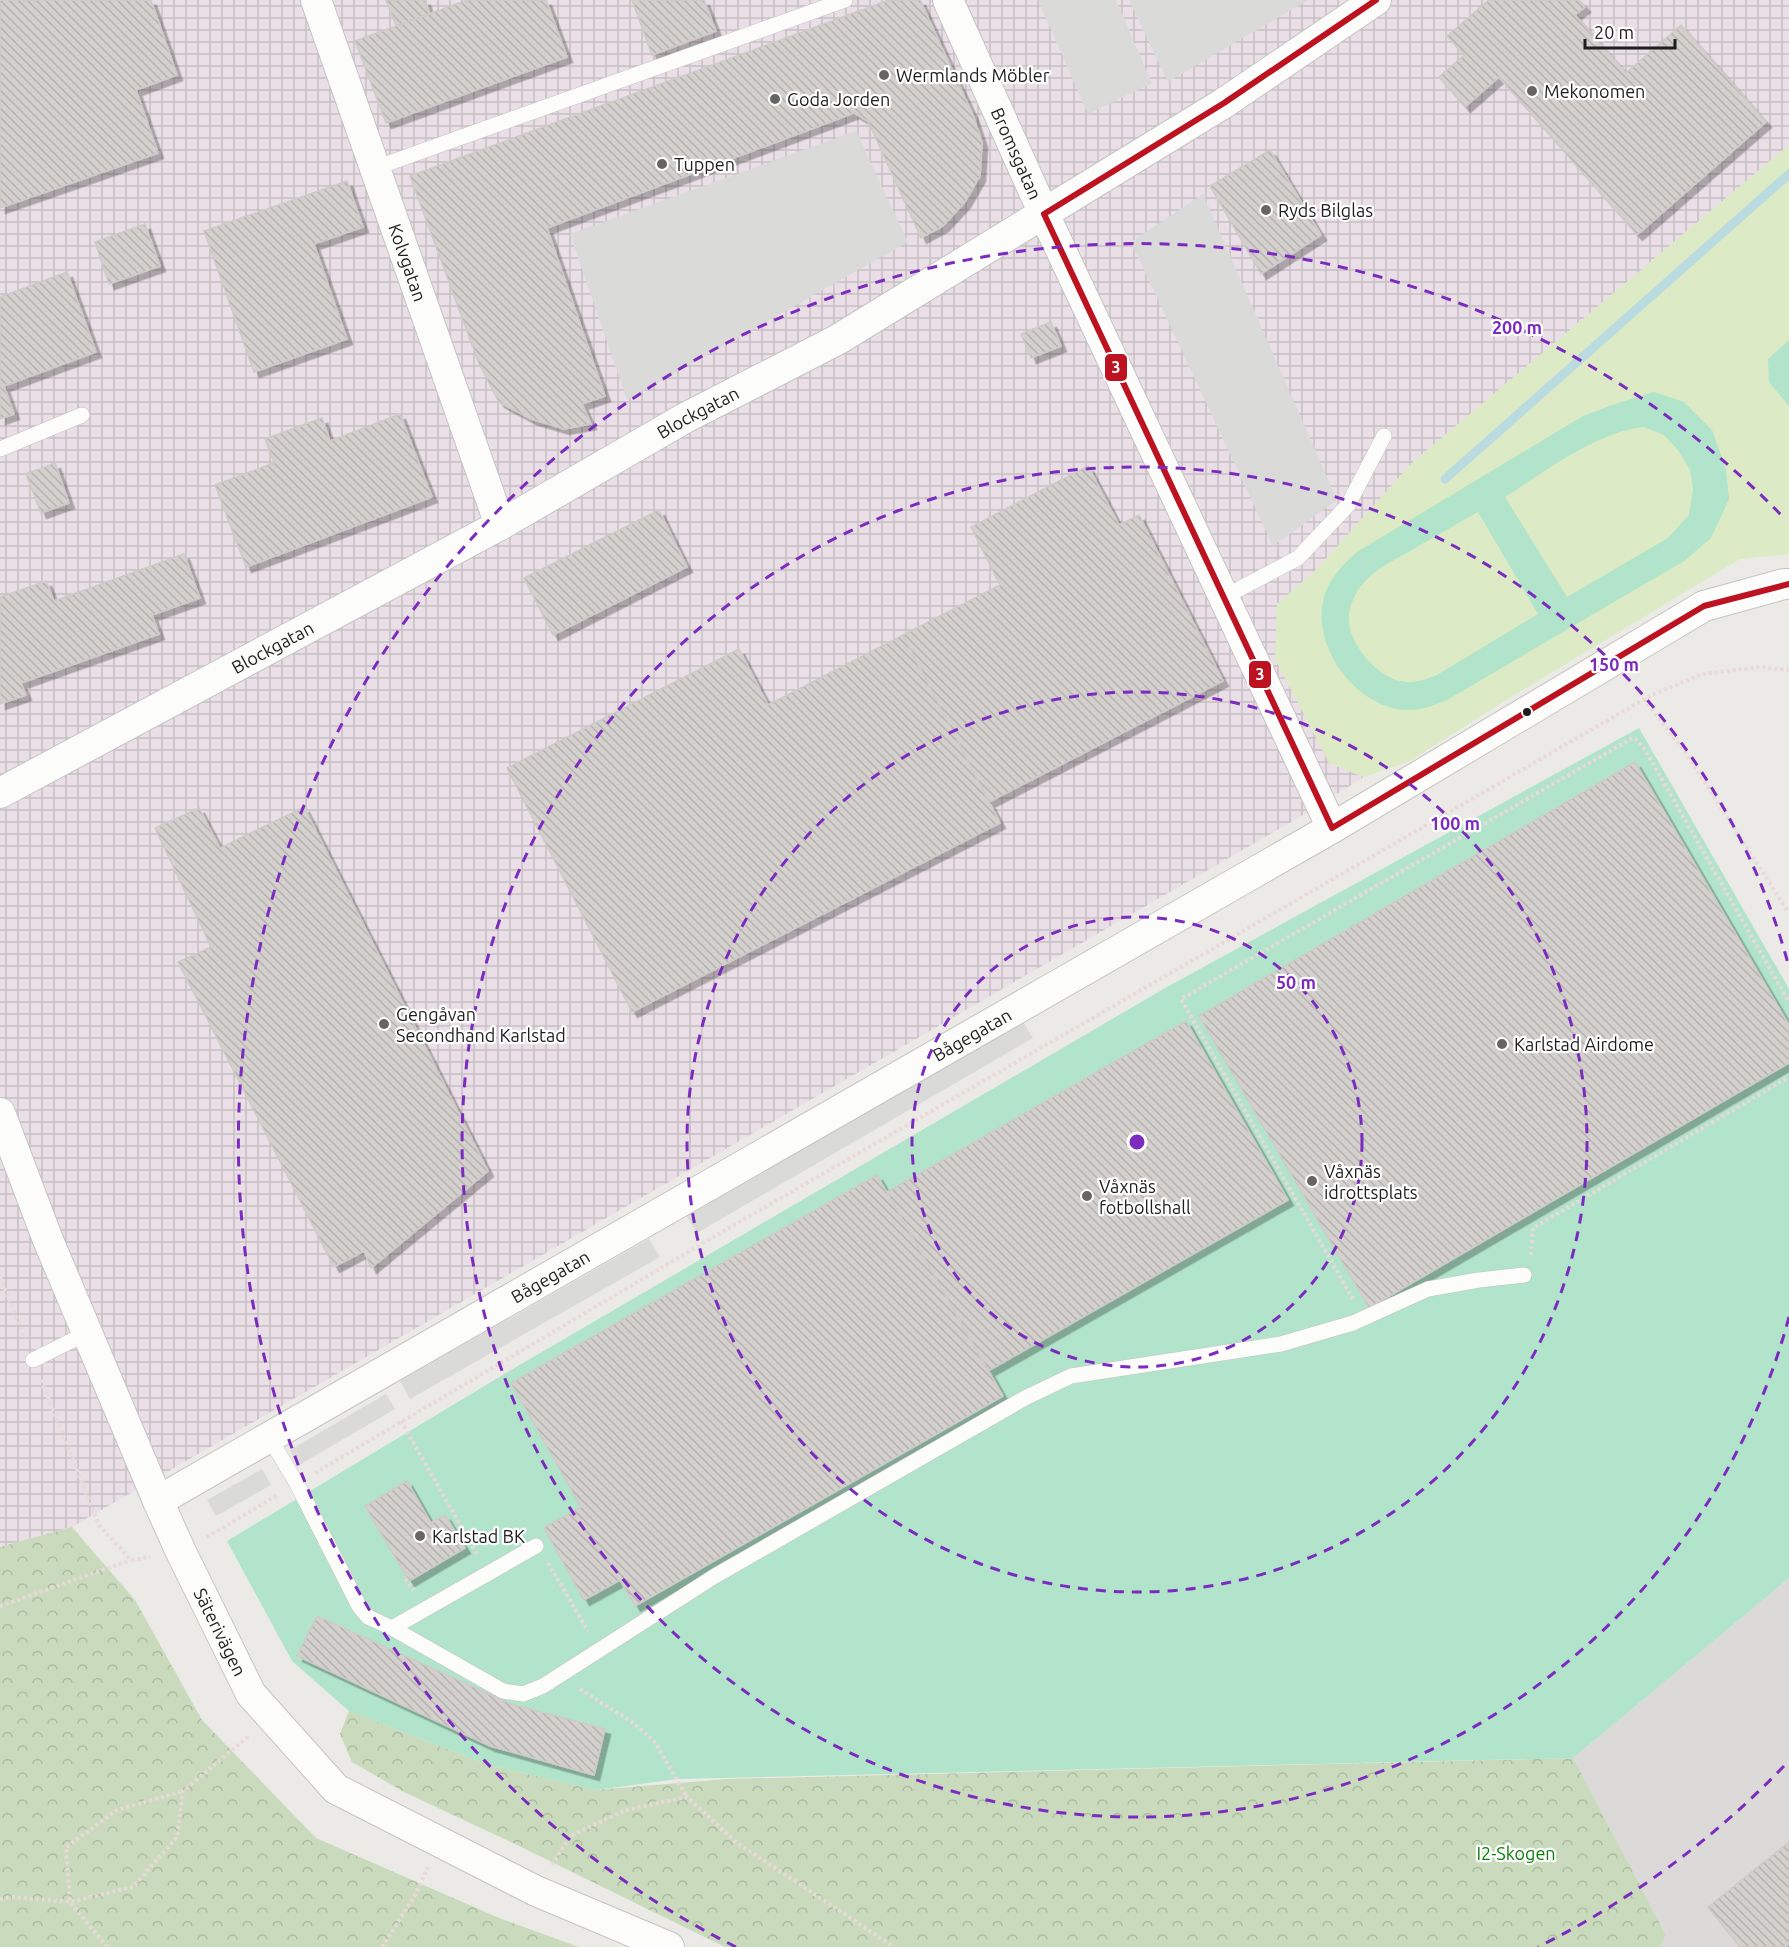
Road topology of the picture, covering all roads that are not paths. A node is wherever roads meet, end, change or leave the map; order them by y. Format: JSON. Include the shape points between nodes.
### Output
{"nodes":[{"id":1,"x":316,"y":0,"type":"edge"},
{"id":2,"x":845,"y":0,"type":"edge"},
{"id":3,"x":948,"y":0,"type":"edge"},
{"id":4,"x":1376,"y":0,"type":"edge"},
{"id":5,"x":375,"y":168,"type":"junction"},
{"id":6,"x":1044,"y":214,"type":"junction"},
{"id":7,"x":82,"y":415,"type":"dead end"},
{"id":8,"x":1384,"y":436,"type":"dead end"},
{"id":9,"x":0,"y":449,"type":"edge"},
{"id":10,"x":500,"y":525,"type":"junction"},
{"id":11,"x":1789,"y":584,"type":"edge"},
{"id":12,"x":1224,"y":597,"type":"junction"},
{"id":13,"x":0,"y":793,"type":"edge"},
{"id":14,"x":1332,"y":828,"type":"junction"},
{"id":15,"x":0,"y":1113,"type":"edge"},
{"id":16,"x":1524,"y":1275,"type":"road end"},
{"id":17,"x":87,"y":1333,"type":"junction"},
{"id":18,"x":33,"y":1360,"type":"road end"},
{"id":19,"x":269,"y":1437,"type":"junction"},
{"id":20,"x":158,"y":1501,"type":"junction"},
{"id":21,"x":536,"y":1545,"type":"road end"},
{"id":22,"x":392,"y":1628,"type":"junction"},
{"id":23,"x":669,"y":1947,"type":"edge"}],
"edges":[{"from":1,"to":5,"type":"street","name":"Kolvgatan"},
{"from":2,"to":5,"type":"lane"},
{"from":3,"to":6,"type":"street","name":"Bromsgatan"},
{"from":4,"to":6,"type":"street","name":"Blockgatan","via":[[1224,103]]},
{"from":5,"to":10,"type":"street","name":"Kolvgatan"},
{"from":6,"to":10,"type":"street","name":"Blockgatan","via":[[837,340],[685,418]]},
{"from":6,"to":12,"type":"street","name":"Bromsgatan"},
{"from":7,"to":9,"type":"lane"},
{"from":8,"to":12,"type":"lane","via":[[1348,506],[1298,558]]},
{"from":10,"to":13,"type":"street","name":"Blockgatan"},
{"from":11,"to":14,"type":"street","name":"Bågegatan","via":[[1704,606]]},
{"from":12,"to":14,"type":"street","name":"Bromsgatan"},
{"from":14,"to":19,"type":"street","name":"Bågegatan"},
{"from":15,"to":17,"type":"street","name":"Säterivägen"},
{"from":16,"to":22,"type":"lane","via":[[1428,1289],[1364,1318],[1281,1344],[1071,1376],[1025,1398],[715,1576],[560,1676],[523,1694],[503,1691]]},
{"from":17,"to":18,"type":"lane"},
{"from":17,"to":20,"type":"street","name":"Säterivägen"},
{"from":19,"to":20,"type":"street","name":"Bågegatan"},
{"from":19,"to":22,"type":"lane","via":[[359,1606],[368,1617]]},
{"from":20,"to":23,"type":"street","name":"Säterivägen","via":[[251,1694],[336,1789],[536,1891]]},
{"from":21,"to":22,"type":"lane"}]}
